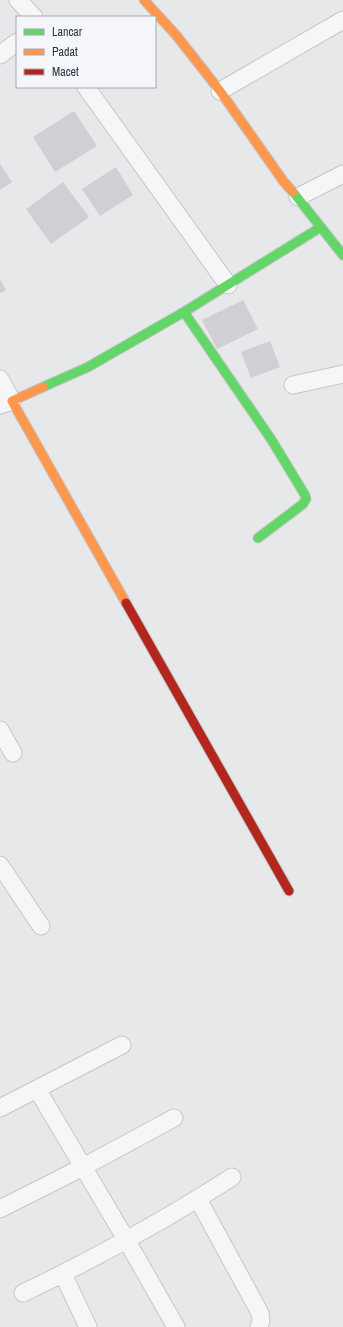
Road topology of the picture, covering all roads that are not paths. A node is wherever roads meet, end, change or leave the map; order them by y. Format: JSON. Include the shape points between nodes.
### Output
{"nodes":[{"id":1,"x":18,"y":0,"type":"edge"},
{"id":2,"x":144,"y":0,"type":"edge"},
{"id":3,"x":33,"y":16,"type":"edge"},
{"id":4,"x":343,"y":20,"type":"edge"},
{"id":5,"x":16,"y":43,"type":"edge"},
{"id":6,"x":0,"y":55,"type":"edge"},
{"id":7,"x":87,"y":88,"type":"edge"},
{"id":8,"x":220,"y":91,"type":"junction"},
{"id":9,"x":343,"y":174,"type":"edge"},
{"id":10,"x":298,"y":197,"type":"junction"},
{"id":11,"x":321,"y":227,"type":"junction"},
{"id":12,"x":343,"y":255,"type":"edge"},
{"id":13,"x":228,"y":285,"type":"junction"},
{"id":14,"x":184,"y":312,"type":"junction"},
{"id":15,"x":343,"y":374,"type":"edge"},
{"id":16,"x":0,"y":380,"type":"edge"},
{"id":17,"x":294,"y":385,"type":"dead end"},
{"id":18,"x":6,"y":403,"type":"edge"},
{"id":19,"x":258,"y":538,"type":"dead end"},
{"id":20,"x":0,"y":730,"type":"edge"},
{"id":21,"x":13,"y":753,"type":"dead end"},
{"id":22,"x":0,"y":865,"type":"edge"},
{"id":23,"x":289,"y":891,"type":"dead end"},
{"id":24,"x":41,"y":926,"type":"dead end"},
{"id":25,"x":122,"y":1045,"type":"dead end"},
{"id":26,"x":37,"y":1089,"type":"junction"},
{"id":27,"x":0,"y":1108,"type":"edge"},
{"id":28,"x":174,"y":1118,"type":"dead end"},
{"id":29,"x":83,"y":1167,"type":"junction"},
{"id":30,"x":232,"y":1177,"type":"dead end"},
{"id":31,"x":198,"y":1199,"type":"junction"},
{"id":32,"x":0,"y":1209,"type":"edge"},
{"id":33,"x":128,"y":1241,"type":"junction"},
{"id":34,"x":63,"y":1274,"type":"junction"},
{"id":35,"x":23,"y":1294,"type":"dead end"},
{"id":36,"x":88,"y":1327,"type":"edge"},
{"id":37,"x":176,"y":1327,"type":"edge"},
{"id":38,"x":259,"y":1327,"type":"edge"}],
"edges":[{"from":1,"to":3,"type":"street"},
{"from":2,"to":8,"type":"street","via":[[176,35]]},
{"from":4,"to":8,"type":"street"},
{"from":5,"to":6,"type":"street"},
{"from":7,"to":13,"type":"street"},
{"from":8,"to":10,"type":"street","via":[[284,182]]},
{"from":9,"to":10,"type":"street"},
{"from":10,"to":11,"type":"street"},
{"from":11,"to":12,"type":"street"},
{"from":11,"to":13,"type":"street"},
{"from":13,"to":14,"type":"street"},
{"from":14,"to":18,"type":"street","via":[[88,367]]},
{"from":14,"to":19,"type":"street","via":[[306,495],[303,504]]},
{"from":15,"to":17,"type":"street"},
{"from":16,"to":18,"type":"street"},
{"from":18,"to":23,"type":"street"},
{"from":20,"to":21,"type":"street"},
{"from":22,"to":24,"type":"street"},
{"from":25,"to":26,"type":"street"},
{"from":26,"to":27,"type":"street"},
{"from":26,"to":29,"type":"street"},
{"from":28,"to":29,"type":"street"},
{"from":29,"to":32,"type":"street"},
{"from":29,"to":33,"type":"street"},
{"from":30,"to":31,"type":"street"},
{"from":31,"to":33,"type":"street"},
{"from":31,"to":38,"type":"street","via":[[260,1313]]},
{"from":33,"to":34,"type":"street"},
{"from":33,"to":37,"type":"street"},
{"from":34,"to":35,"type":"street"},
{"from":34,"to":36,"type":"street"}]}
